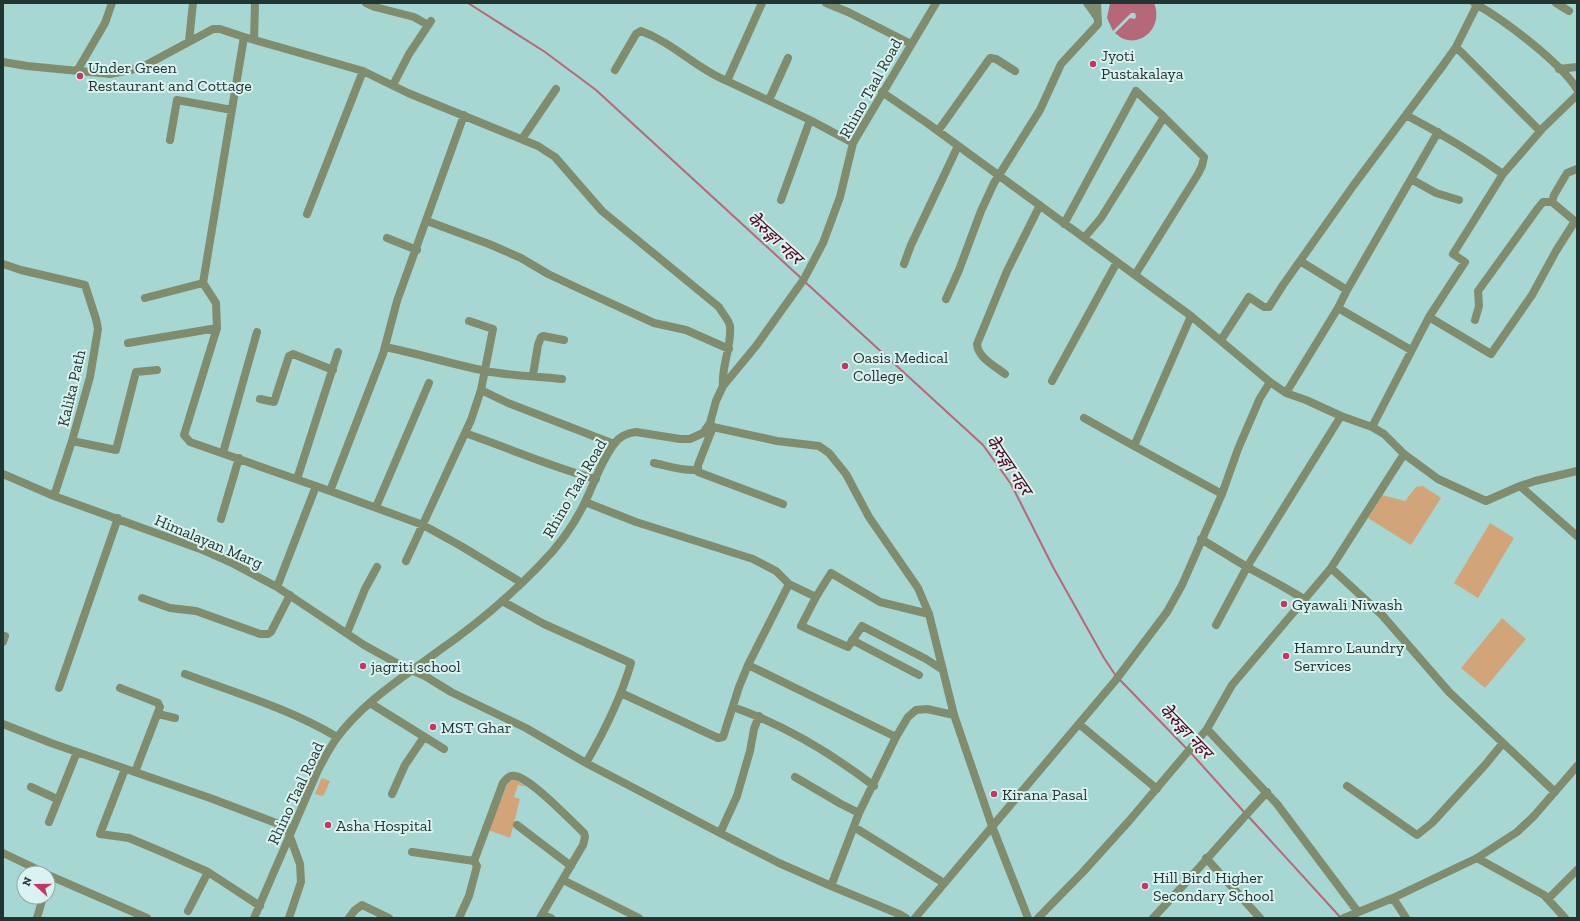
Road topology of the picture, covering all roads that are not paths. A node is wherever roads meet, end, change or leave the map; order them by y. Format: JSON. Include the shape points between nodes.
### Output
{"nodes":[{"id":1,"x":112,"y":3,"type":"edge"},
{"id":2,"x":193,"y":3,"type":"edge"},
{"id":3,"x":255,"y":3,"type":"edge"},
{"id":4,"x":366,"y":3,"type":"edge"},
{"id":5,"x":762,"y":3,"type":"edge"},
{"id":6,"x":826,"y":3,"type":"edge"},
{"id":7,"x":936,"y":3,"type":"edge"},
{"id":8,"x":1087,"y":3,"type":"edge"},
{"id":9,"x":1097,"y":3,"type":"edge"},
{"id":10,"x":1556,"y":3,"type":"edge"},
{"id":11,"x":1475,"y":4,"type":"edge"},
{"id":12,"x":1569,"y":11,"type":"dead end"},
{"id":13,"x":1098,"y":18,"type":"junction"},
{"id":14,"x":244,"y":37,"type":"junction"},
{"id":15,"x":254,"y":40,"type":"junction"},
{"id":16,"x":189,"y":41,"type":"junction"},
{"id":17,"x":911,"y":44,"type":"junction"},
{"id":18,"x":1456,"y":47,"type":"junction"},
{"id":19,"x":788,"y":58,"type":"dead end"},
{"id":20,"x":3,"y":62,"type":"edge"},
{"id":21,"x":1577,"y":66,"type":"edge"},
{"id":22,"x":1559,"y":69,"type":"junction"},
{"id":23,"x":615,"y":70,"type":"dead end"},
{"id":24,"x":77,"y":71,"type":"junction"},
{"id":25,"x":363,"y":71,"type":"junction"},
{"id":26,"x":1015,"y":71,"type":"dead end"},
{"id":27,"x":727,"y":81,"type":"junction"},
{"id":28,"x":393,"y":85,"type":"junction"},
{"id":29,"x":556,"y":89,"type":"dead end"},
{"id":30,"x":1577,"y":89,"type":"edge"},
{"id":31,"x":882,"y":92,"type":"junction"},
{"id":32,"x":1577,"y":95,"type":"edge"},
{"id":33,"x":769,"y":100,"type":"junction"},
{"id":34,"x":232,"y":110,"type":"junction"},
{"id":35,"x":464,"y":115,"type":"junction"},
{"id":36,"x":1406,"y":115,"type":"junction"},
{"id":37,"x":1164,"y":117,"type":"junction"},
{"id":38,"x":810,"y":120,"type":"junction"},
{"id":39,"x":938,"y":131,"type":"junction"},
{"id":40,"x":1540,"y":131,"type":"junction"},
{"id":41,"x":1438,"y":132,"type":"junction"},
{"id":42,"x":522,"y":139,"type":"junction"},
{"id":43,"x":170,"y":140,"type":"dead end"},
{"id":44,"x":853,"y":143,"type":"junction"},
{"id":45,"x":958,"y":146,"type":"junction"},
{"id":46,"x":1577,"y":169,"type":"edge"},
{"id":47,"x":1503,"y":174,"type":"junction"},
{"id":48,"x":998,"y":176,"type":"junction"},
{"id":49,"x":1411,"y":179,"type":"junction"},
{"id":50,"x":781,"y":200,"type":"dead end"},
{"id":51,"x":1459,"y":200,"type":"dead end"},
{"id":52,"x":1552,"y":202,"type":"junction"},
{"id":53,"x":1040,"y":205,"type":"junction"},
{"id":54,"x":307,"y":214,"type":"dead end"},
{"id":55,"x":427,"y":221,"type":"junction"},
{"id":56,"x":1576,"y":222,"type":"edge"},
{"id":57,"x":1064,"y":224,"type":"junction"},
{"id":58,"x":387,"y":238,"type":"dead end"},
{"id":59,"x":1084,"y":238,"type":"junction"},
{"id":60,"x":417,"y":250,"type":"junction"},
{"id":61,"x":1300,"y":261,"type":"junction"},
{"id":62,"x":1117,"y":262,"type":"junction"},
{"id":63,"x":3,"y":264,"type":"edge"},
{"id":64,"x":904,"y":264,"type":"dead end"},
{"id":65,"x":1135,"y":274,"type":"junction"},
{"id":66,"x":204,"y":283,"type":"junction"},
{"id":67,"x":1347,"y":290,"type":"junction"},
{"id":68,"x":145,"y":298,"type":"dead end"},
{"id":69,"x":946,"y":299,"type":"dead end"},
{"id":70,"x":1338,"y":308,"type":"junction"},
{"id":71,"x":1191,"y":316,"type":"junction"},
{"id":72,"x":1429,"y":316,"type":"junction"},
{"id":73,"x":1475,"y":320,"type":"dead end"},
{"id":74,"x":469,"y":321,"type":"dead end"},
{"id":75,"x":217,"y":328,"type":"junction"},
{"id":76,"x":257,"y":332,"type":"dead end"},
{"id":77,"x":564,"y":340,"type":"dead end"},
{"id":78,"x":1221,"y":340,"type":"junction"},
{"id":79,"x":128,"y":343,"type":"dead end"},
{"id":80,"x":385,"y":347,"type":"junction"},
{"id":81,"x":729,"y":349,"type":"junction"},
{"id":82,"x":1411,"y":350,"type":"junction"},
{"id":83,"x":338,"y":352,"type":"dead end"},
{"id":84,"x":157,"y":370,"type":"dead end"},
{"id":85,"x":333,"y":370,"type":"junction"},
{"id":86,"x":486,"y":371,"type":"junction"},
{"id":87,"x":1006,"y":374,"type":"dead end"},
{"id":88,"x":533,"y":376,"type":"junction"},
{"id":89,"x":562,"y":379,"type":"dead end"},
{"id":90,"x":1052,"y":381,"type":"dead end"},
{"id":91,"x":1270,"y":382,"type":"junction"},
{"id":92,"x":429,"y":383,"type":"dead end"},
{"id":93,"x":723,"y":386,"type":"junction"},
{"id":94,"x":481,"y":390,"type":"junction"},
{"id":95,"x":1286,"y":393,"type":"junction"},
{"id":96,"x":260,"y":399,"type":"dead end"},
{"id":97,"x":1341,"y":416,"type":"junction"},
{"id":98,"x":1084,"y":418,"type":"dead end"},
{"id":99,"x":712,"y":425,"type":"junction"},
{"id":100,"x":1372,"y":427,"type":"junction"},
{"id":101,"x":465,"y":433,"type":"junction"},
{"id":102,"x":72,"y":441,"type":"junction"},
{"id":103,"x":614,"y":444,"type":"junction"},
{"id":104,"x":1134,"y":446,"type":"junction"},
{"id":105,"x":223,"y":453,"type":"junction"},
{"id":106,"x":1404,"y":454,"type":"junction"},
{"id":107,"x":239,"y":458,"type":"junction"},
{"id":108,"x":654,"y":462,"type":"dead end"},
{"id":109,"x":697,"y":470,"type":"junction"},
{"id":110,"x":1577,"y":471,"type":"edge"},
{"id":111,"x":3,"y":474,"type":"edge"},
{"id":112,"x":296,"y":479,"type":"junction"},
{"id":113,"x":596,"y":479,"type":"junction"},
{"id":114,"x":316,"y":486,"type":"junction"},
{"id":115,"x":1520,"y":486,"type":"junction"},
{"id":116,"x":330,"y":491,"type":"junction"},
{"id":117,"x":1222,"y":494,"type":"junction"},
{"id":118,"x":54,"y":496,"type":"junction"},
{"id":119,"x":586,"y":502,"type":"junction"},
{"id":120,"x":783,"y":504,"type":"dead end"},
{"id":121,"x":376,"y":507,"type":"junction"},
{"id":122,"x":118,"y":518,"type":"junction"},
{"id":123,"x":221,"y":519,"type":"dead end"},
{"id":124,"x":423,"y":525,"type":"junction"},
{"id":125,"x":1577,"y":536,"type":"edge"},
{"id":126,"x":1201,"y":539,"type":"junction"},
{"id":127,"x":406,"y":561,"type":"dead end"},
{"id":128,"x":377,"y":567,"type":"dead end"},
{"id":129,"x":1247,"y":567,"type":"junction"},
{"id":130,"x":1331,"y":568,"type":"junction"},
{"id":131,"x":522,"y":584,"type":"junction"},
{"id":132,"x":789,"y":584,"type":"junction"},
{"id":133,"x":277,"y":587,"type":"junction"},
{"id":134,"x":290,"y":595,"type":"junction"},
{"id":135,"x":816,"y":597,"type":"junction"},
{"id":136,"x":142,"y":598,"type":"dead end"},
{"id":137,"x":1304,"y":599,"type":"junction"},
{"id":138,"x":502,"y":601,"type":"junction"},
{"id":139,"x":930,"y":614,"type":"junction"},
{"id":140,"x":1216,"y":625,"type":"dead end"},
{"id":141,"x":347,"y":633,"type":"junction"},
{"id":142,"x":852,"y":640,"type":"junction"},
{"id":143,"x":748,"y":665,"type":"junction"},
{"id":144,"x":412,"y":670,"type":"junction"},
{"id":145,"x":943,"y":670,"type":"junction"},
{"id":146,"x":185,"y":674,"type":"dead end"},
{"id":147,"x":919,"y":675,"type":"dead end"},
{"id":148,"x":58,"y":688,"type":"dead end"},
{"id":149,"x":120,"y":688,"type":"dead end"},
{"id":150,"x":621,"y":693,"type":"junction"},
{"id":151,"x":370,"y":703,"type":"junction"},
{"id":152,"x":733,"y":707,"type":"junction"},
{"id":153,"x":158,"y":714,"type":"junction"},
{"id":154,"x":760,"y":716,"type":"junction"},
{"id":155,"x":954,"y":716,"type":"junction"},
{"id":156,"x":175,"y":718,"type":"dead end"},
{"id":157,"x":3,"y":724,"type":"edge"},
{"id":158,"x":1080,"y":724,"type":"junction"},
{"id":159,"x":1207,"y":729,"type":"junction"},
{"id":160,"x":424,"y":737,"type":"junction"},
{"id":161,"x":896,"y":737,"type":"junction"},
{"id":162,"x":337,"y":738,"type":"junction"},
{"id":163,"x":1503,"y":743,"type":"junction"},
{"id":164,"x":444,"y":749,"type":"dead end"},
{"id":165,"x":77,"y":752,"type":"junction"},
{"id":166,"x":586,"y":763,"type":"junction"},
{"id":167,"x":1577,"y":766,"type":"edge"},
{"id":168,"x":125,"y":769,"type":"junction"},
{"id":169,"x":135,"y":772,"type":"junction"},
{"id":170,"x":795,"y":777,"type":"dead end"},
{"id":171,"x":874,"y":786,"type":"junction"},
{"id":172,"x":1347,"y":786,"type":"dead end"},
{"id":173,"x":31,"y":787,"type":"dead end"},
{"id":174,"x":1157,"y":789,"type":"junction"},
{"id":175,"x":1267,"y":792,"type":"junction"},
{"id":176,"x":1555,"y":792,"type":"junction"},
{"id":177,"x":392,"y":794,"type":"dead end"},
{"id":178,"x":57,"y":799,"type":"junction"},
{"id":179,"x":860,"y":813,"type":"junction"},
{"id":180,"x":49,"y":822,"type":"dead end"},
{"id":181,"x":517,"y":825,"type":"dead end"},
{"id":182,"x":992,"y":826,"type":"junction"},
{"id":183,"x":854,"y":827,"type":"junction"},
{"id":184,"x":290,"y":832,"type":"junction"},
{"id":185,"x":720,"y":833,"type":"junction"},
{"id":186,"x":412,"y":852,"type":"dead end"},
{"id":187,"x":3,"y":853,"type":"edge"},
{"id":188,"x":1206,"y":858,"type":"junction"},
{"id":189,"x":1477,"y":858,"type":"junction"},
{"id":190,"x":474,"y":861,"type":"junction"},
{"id":191,"x":26,"y":865,"type":"edge"},
{"id":192,"x":571,"y":866,"type":"junction"},
{"id":193,"x":1577,"y":870,"type":"edge"},
{"id":194,"x":208,"y":872,"type":"junction"},
{"id":195,"x":56,"y":880,"type":"edge"},
{"id":196,"x":563,"y":880,"type":"junction"},
{"id":197,"x":944,"y":883,"type":"junction"},
{"id":198,"x":831,"y":886,"type":"junction"},
{"id":199,"x":1393,"y":898,"type":"junction"},
{"id":200,"x":1548,"y":899,"type":"junction"},
{"id":201,"x":41,"y":905,"type":"edge"},
{"id":202,"x":260,"y":906,"type":"junction"},
{"id":203,"x":188,"y":911,"type":"dead end"},
{"id":204,"x":1358,"y":912,"type":"junction"},
{"id":205,"x":542,"y":916,"type":"edge"},
{"id":206,"x":1346,"y":917,"type":"edge"},
{"id":207,"x":37,"y":918,"type":"edge"},
{"id":208,"x":147,"y":918,"type":"edge"},
{"id":209,"x":254,"y":918,"type":"edge"},
{"id":210,"x":289,"y":918,"type":"edge"},
{"id":211,"x":349,"y":918,"type":"edge"},
{"id":212,"x":389,"y":918,"type":"edge"},
{"id":213,"x":460,"y":918,"type":"edge"},
{"id":214,"x":551,"y":918,"type":"edge"},
{"id":215,"x":639,"y":918,"type":"edge"},
{"id":216,"x":906,"y":918,"type":"edge"},
{"id":217,"x":915,"y":918,"type":"edge"},
{"id":218,"x":1028,"y":918,"type":"edge"},
{"id":219,"x":1038,"y":918,"type":"edge"},
{"id":220,"x":1153,"y":918,"type":"edge"},
{"id":221,"x":1260,"y":918,"type":"edge"},
{"id":222,"x":1406,"y":918,"type":"edge"},
{"id":223,"x":1565,"y":918,"type":"edge"}],
"edges":[{"from":1,"to":24,"type":"street","via":[[105,23]]},
{"from":2,"to":16,"type":"street"},
{"from":3,"to":15,"type":"street"},
{"from":4,"to":28,"type":"street","via":[[429,23]]},
{"from":5,"to":27,"type":"street"},
{"from":6,"to":17,"type":"street"},
{"from":7,"to":17,"type":"street","name":"Rhino Taal Road"},
{"from":8,"to":13,"type":"street"},
{"from":9,"to":13,"type":"street"},
{"from":10,"to":12,"type":"street"},
{"from":11,"to":18,"type":"street"},
{"from":11,"to":22,"type":"street","via":[[1520,36]]},
{"from":13,"to":48,"type":"street","via":[[1098,24],[1061,64],[1040,110]]},
{"from":14,"to":15,"type":"street"},
{"from":14,"to":16,"type":"street","via":[[213,29]]},
{"from":14,"to":34,"type":"street"},
{"from":15,"to":25,"type":"street"},
{"from":16,"to":24,"type":"street","via":[[136,69],[110,74]]},
{"from":17,"to":31,"type":"street","name":"Rhino Taal Road"},
{"from":18,"to":36,"type":"street"},
{"from":18,"to":40,"type":"street"},
{"from":19,"to":33,"type":"street"},
{"from":20,"to":24,"type":"street"},
{"from":21,"to":22,"type":"street"},
{"from":22,"to":30,"type":"street"},
{"from":23,"to":27,"type":"street","via":[[636,34],[641,31],[676,48],[707,72]]},
{"from":25,"to":28,"type":"street"},
{"from":25,"to":54,"type":"street"},
{"from":26,"to":39,"type":"street","via":[[990,58]]},
{"from":27,"to":33,"type":"street"},
{"from":28,"to":35,"type":"street"},
{"from":29,"to":42,"type":"street"},
{"from":31,"to":39,"type":"street"},
{"from":31,"to":44,"type":"street","name":"Rhino Taal Road"},
{"from":32,"to":40,"type":"street"},
{"from":33,"to":38,"type":"street"},
{"from":34,"to":43,"type":"street","via":[[177,100]]},
{"from":34,"to":66,"type":"street"},
{"from":35,"to":42,"type":"street"},
{"from":35,"to":55,"type":"street"},
{"from":36,"to":41,"type":"street"},
{"from":36,"to":61,"type":"street"},
{"from":37,"to":57,"type":"street","via":[[1136,91]]},
{"from":37,"to":59,"type":"street","via":[[1100,218]]},
{"from":37,"to":65,"type":"street","via":[[1204,157],[1204,161]]},
{"from":38,"to":44,"type":"street"},
{"from":38,"to":50,"type":"street"},
{"from":39,"to":45,"type":"street"},
{"from":40,"to":47,"type":"street"},
{"from":41,"to":47,"type":"street"},
{"from":41,"to":49,"type":"street"},
{"from":42,"to":81,"type":"street","via":[[555,157],[602,211],[719,307],[730,325]]},
{"from":44,"to":93,"type":"street","name":"Rhino Taal Road","via":[[834,218],[824,243],[804,278],[756,346]]},
{"from":45,"to":48,"type":"street"},
{"from":45,"to":64,"type":"street"},
{"from":46,"to":52,"type":"street","via":[[1567,173]]},
{"from":47,"to":72,"type":"street","via":[[1453,254],[1465,262]]},
{"from":48,"to":53,"type":"street"},
{"from":48,"to":69,"type":"street","via":[[981,211]]},
{"from":49,"to":51,"type":"street","via":[[1436,193]]},
{"from":49,"to":67,"type":"street"},
{"from":52,"to":56,"type":"street"},
{"from":52,"to":73,"type":"street","via":[[1542,202],[1478,292],[1479,306]]},
{"from":53,"to":57,"type":"street"},
{"from":53,"to":87,"type":"street","via":[[1007,271],[977,344],[980,355]]},
{"from":55,"to":60,"type":"street"},
{"from":55,"to":81,"type":"street","via":[[521,258],[574,286],[654,322],[686,330]]},
{"from":56,"to":72,"type":"street","via":[[1556,251],[1532,295],[1491,354]]},
{"from":57,"to":59,"type":"street"},
{"from":58,"to":60,"type":"street"},
{"from":59,"to":62,"type":"street"},
{"from":60,"to":80,"type":"street","via":[[397,301]]},
{"from":61,"to":67,"type":"street"},
{"from":61,"to":78,"type":"street","via":[[1269,307],[1249,297]]},
{"from":62,"to":65,"type":"street"},
{"from":62,"to":90,"type":"street"},
{"from":63,"to":102,"type":"street","name":"Kalika Path","via":[[85,285],[98,329],[90,377]]},
{"from":65,"to":71,"type":"street"},
{"from":66,"to":68,"type":"street"},
{"from":66,"to":75,"type":"street","via":[[216,303]]},
{"from":67,"to":70,"type":"street"},
{"from":70,"to":82,"type":"street"},
{"from":70,"to":95,"type":"street"},
{"from":71,"to":78,"type":"street"},
{"from":71,"to":104,"type":"street"},
{"from":72,"to":82,"type":"street"},
{"from":74,"to":86,"type":"street","via":[[493,329]]},
{"from":75,"to":79,"type":"street"},
{"from":75,"to":105,"type":"street","via":[[184,435],[190,442]]},
{"from":76,"to":105,"type":"street"},
{"from":77,"to":88,"type":"street","via":[[541,337]]},
{"from":78,"to":91,"type":"street"},
{"from":80,"to":86,"type":"street"},
{"from":80,"to":116,"type":"street"},
{"from":81,"to":93,"type":"street","via":[[722,377]]},
{"from":82,"to":100,"type":"street"},
{"from":83,"to":85,"type":"street"},
{"from":84,"to":102,"type":"street","via":[[136,372],[116,450]]},
{"from":85,"to":96,"type":"street","via":[[293,354],[289,356],[274,402]]},
{"from":85,"to":112,"type":"street"},
{"from":86,"to":88,"type":"street","via":[[514,376]]},
{"from":86,"to":94,"type":"street"},
{"from":88,"to":89,"type":"street"},
{"from":91,"to":95,"type":"street"},
{"from":91,"to":117,"type":"street","via":[[1244,434]]},
{"from":92,"to":121,"type":"street"},
{"from":93,"to":99,"type":"street","name":"Rhino Taal Road","via":[[716,401]]},
{"from":94,"to":101,"type":"street"},
{"from":94,"to":103,"type":"street"},
{"from":95,"to":97,"type":"street"},
{"from":97,"to":100,"type":"street"},
{"from":97,"to":129,"type":"street"},
{"from":98,"to":104,"type":"street"},
{"from":99,"to":103,"type":"street","name":"Rhino Taal Road","via":[[690,439],[636,432],[623,436]]},
{"from":99,"to":109,"type":"street"},
{"from":99,"to":139,"type":"street","via":[[770,440],[812,444],[829,453],[846,474],[869,517],[918,588]]},
{"from":100,"to":106,"type":"street","via":[[1384,434]]},
{"from":101,"to":113,"type":"street","via":[[565,471]]},
{"from":101,"to":124,"type":"street"},
{"from":102,"to":118,"type":"street","name":"Kalika Path"},
{"from":103,"to":113,"type":"street","name":"Rhino Taal Road"},
{"from":104,"to":117,"type":"street"},
{"from":105,"to":107,"type":"street"},
{"from":106,"to":115,"type":"street","via":[[1438,479],[1486,501]]},
{"from":106,"to":130,"type":"street"},
{"from":107,"to":112,"type":"street"},
{"from":107,"to":123,"type":"street"},
{"from":108,"to":109,"type":"street","via":[[680,469]]},
{"from":109,"to":120,"type":"street"},
{"from":110,"to":115,"type":"street"},
{"from":111,"to":118,"type":"street","name":"Himalayan Marg"},
{"from":112,"to":114,"type":"street"},
{"from":113,"to":119,"type":"street","name":"Rhino Taal Road"},
{"from":114,"to":116,"type":"street"},
{"from":114,"to":133,"type":"street"},
{"from":115,"to":125,"type":"street"},
{"from":116,"to":121,"type":"street"},
{"from":117,"to":126,"type":"street"},
{"from":118,"to":122,"type":"street","name":"Himalayan Marg"},
{"from":119,"to":131,"type":"street","name":"Rhino Taal Road","via":[[553,551]]},
{"from":119,"to":132,"type":"street","via":[[636,522],[753,559],[776,571]]},
{"from":121,"to":124,"type":"street"},
{"from":122,"to":133,"type":"street","name":"Himalayan Marg","via":[[203,550]]},
{"from":122,"to":148,"type":"street"},
{"from":124,"to":127,"type":"street"},
{"from":124,"to":131,"type":"street"},
{"from":126,"to":129,"type":"street"},
{"from":126,"to":158,"type":"street","via":[[1176,597]]},
{"from":128,"to":141,"type":"street"},
{"from":129,"to":137,"type":"street"},
{"from":129,"to":140,"type":"street"},
{"from":130,"to":137,"type":"street"},
{"from":130,"to":163,"type":"street","via":[[1382,615],[1449,692]]},
{"from":131,"to":138,"type":"street","name":"Rhino Taal Road"},
{"from":132,"to":135,"type":"street"},
{"from":132,"to":143,"type":"street"},
{"from":133,"to":134,"type":"street","name":"Himalayan Marg"},
{"from":134,"to":136,"type":"street","via":[[271,632],[264,634],[196,611],[170,608]]},
{"from":134,"to":141,"type":"street","name":"Himalayan Marg"},
{"from":135,"to":139,"type":"street","via":[[831,573],[880,602]]},
{"from":135,"to":142,"type":"street","via":[[802,626],[848,647]]},
{"from":137,"to":159,"type":"street","via":[[1232,685]]},
{"from":138,"to":144,"type":"street","name":"Rhino Taal Road"},
{"from":138,"to":150,"type":"street","via":[[544,624],[631,663]]},
{"from":139,"to":145,"type":"street"},
{"from":141,"to":144,"type":"street","name":"Himalayan Marg"},
{"from":142,"to":145,"type":"street","via":[[862,626]]},
{"from":142,"to":147,"type":"street"},
{"from":143,"to":152,"type":"street"},
{"from":143,"to":161,"type":"street"},
{"from":144,"to":151,"type":"street","name":"Rhino Taal Road"},
{"from":144,"to":166,"type":"street","name":"Himalayan Marg","via":[[526,728]]},
{"from":145,"to":155,"type":"street"},
{"from":146,"to":162,"type":"street","via":[[308,721]]},
{"from":149,"to":153,"type":"street","via":[[158,703]]},
{"from":150,"to":152,"type":"street","via":[[718,738],[723,737]]},
{"from":150,"to":166,"type":"street"},
{"from":151,"to":160,"type":"street"},
{"from":151,"to":162,"type":"street","name":"Rhino Taal Road"},
{"from":152,"to":154,"type":"street"},
{"from":153,"to":156,"type":"street"},
{"from":153,"to":169,"type":"street"},
{"from":154,"to":171,"type":"street","via":[[791,731]]},
{"from":154,"to":185,"type":"street","via":[[754,729],[737,796]]},
{"from":155,"to":161,"type":"street","via":[[927,709],[916,710],[908,717]]},
{"from":155,"to":182,"type":"street"},
{"from":157,"to":165,"type":"street"},
{"from":158,"to":174,"type":"street"},
{"from":158,"to":182,"type":"street"},
{"from":159,"to":174,"type":"street"},
{"from":159,"to":175,"type":"street"},
{"from":160,"to":164,"type":"street"},
{"from":160,"to":177,"type":"street","via":[[405,765]]},
{"from":161,"to":171,"type":"street"},
{"from":162,"to":184,"type":"street","name":"Rhino Taal Road","via":[[318,770]]},
{"from":163,"to":172,"type":"street","via":[[1432,823],[1417,835]]},
{"from":163,"to":176,"type":"street"},
{"from":165,"to":168,"type":"street"},
{"from":165,"to":178,"type":"street"},
{"from":166,"to":185,"type":"street","name":"Himalayan Marg"},
{"from":167,"to":176,"type":"street"},
{"from":168,"to":169,"type":"street"},
{"from":168,"to":194,"type":"street","via":[[100,834],[128,838]]},
{"from":169,"to":184,"type":"street","via":[[210,798]]},
{"from":170,"to":179,"type":"street"},
{"from":171,"to":179,"type":"street"},
{"from":173,"to":178,"type":"street"},
{"from":174,"to":219,"type":"street"},
{"from":175,"to":188,"type":"street"},
{"from":175,"to":204,"type":"street"},
{"from":176,"to":189,"type":"street","via":[[1517,832]]},
{"from":178,"to":180,"type":"street"},
{"from":179,"to":183,"type":"street"},
{"from":181,"to":192,"type":"street"},
{"from":182,"to":197,"type":"street"},
{"from":182,"to":218,"type":"street"},
{"from":183,"to":197,"type":"street"},
{"from":183,"to":198,"type":"street"},
{"from":184,"to":202,"type":"street","name":"Rhino Taal Road"},
{"from":184,"to":210,"type":"street","via":[[300,864],[301,882]]},
{"from":185,"to":198,"type":"street","name":"Himalayan Marg"},
{"from":186,"to":190,"type":"street"},
{"from":187,"to":191,"type":"street"},
{"from":188,"to":220,"type":"street","via":[[1176,895]]},
{"from":188,"to":221,"type":"street"},
{"from":189,"to":199,"type":"street"},
{"from":189,"to":200,"type":"street"},
{"from":190,"to":192,"type":"street","via":[[503,783],[514,776],[522,778],[534,787],[584,833],[583,845]]},
{"from":190,"to":213,"type":"street","via":[[477,866],[474,880]]},
{"from":192,"to":196,"type":"street"},
{"from":193,"to":200,"type":"street"},
{"from":194,"to":202,"type":"street"},
{"from":194,"to":203,"type":"street"},
{"from":195,"to":208,"type":"street"},
{"from":196,"to":205,"type":"street"},
{"from":196,"to":215,"type":"street"},
{"from":197,"to":217,"type":"street"},
{"from":198,"to":216,"type":"street","name":"Himalayan Marg"},
{"from":199,"to":204,"type":"street"},
{"from":199,"to":222,"type":"street"},
{"from":200,"to":223,"type":"street"},
{"from":201,"to":207,"type":"street"},
{"from":202,"to":209,"type":"street","name":"Rhino Taal Road"},
{"from":204,"to":206,"type":"street"},
{"from":205,"to":214,"type":"street"},
{"from":211,"to":212,"type":"street","via":[[354,910],[362,905]]}]}
